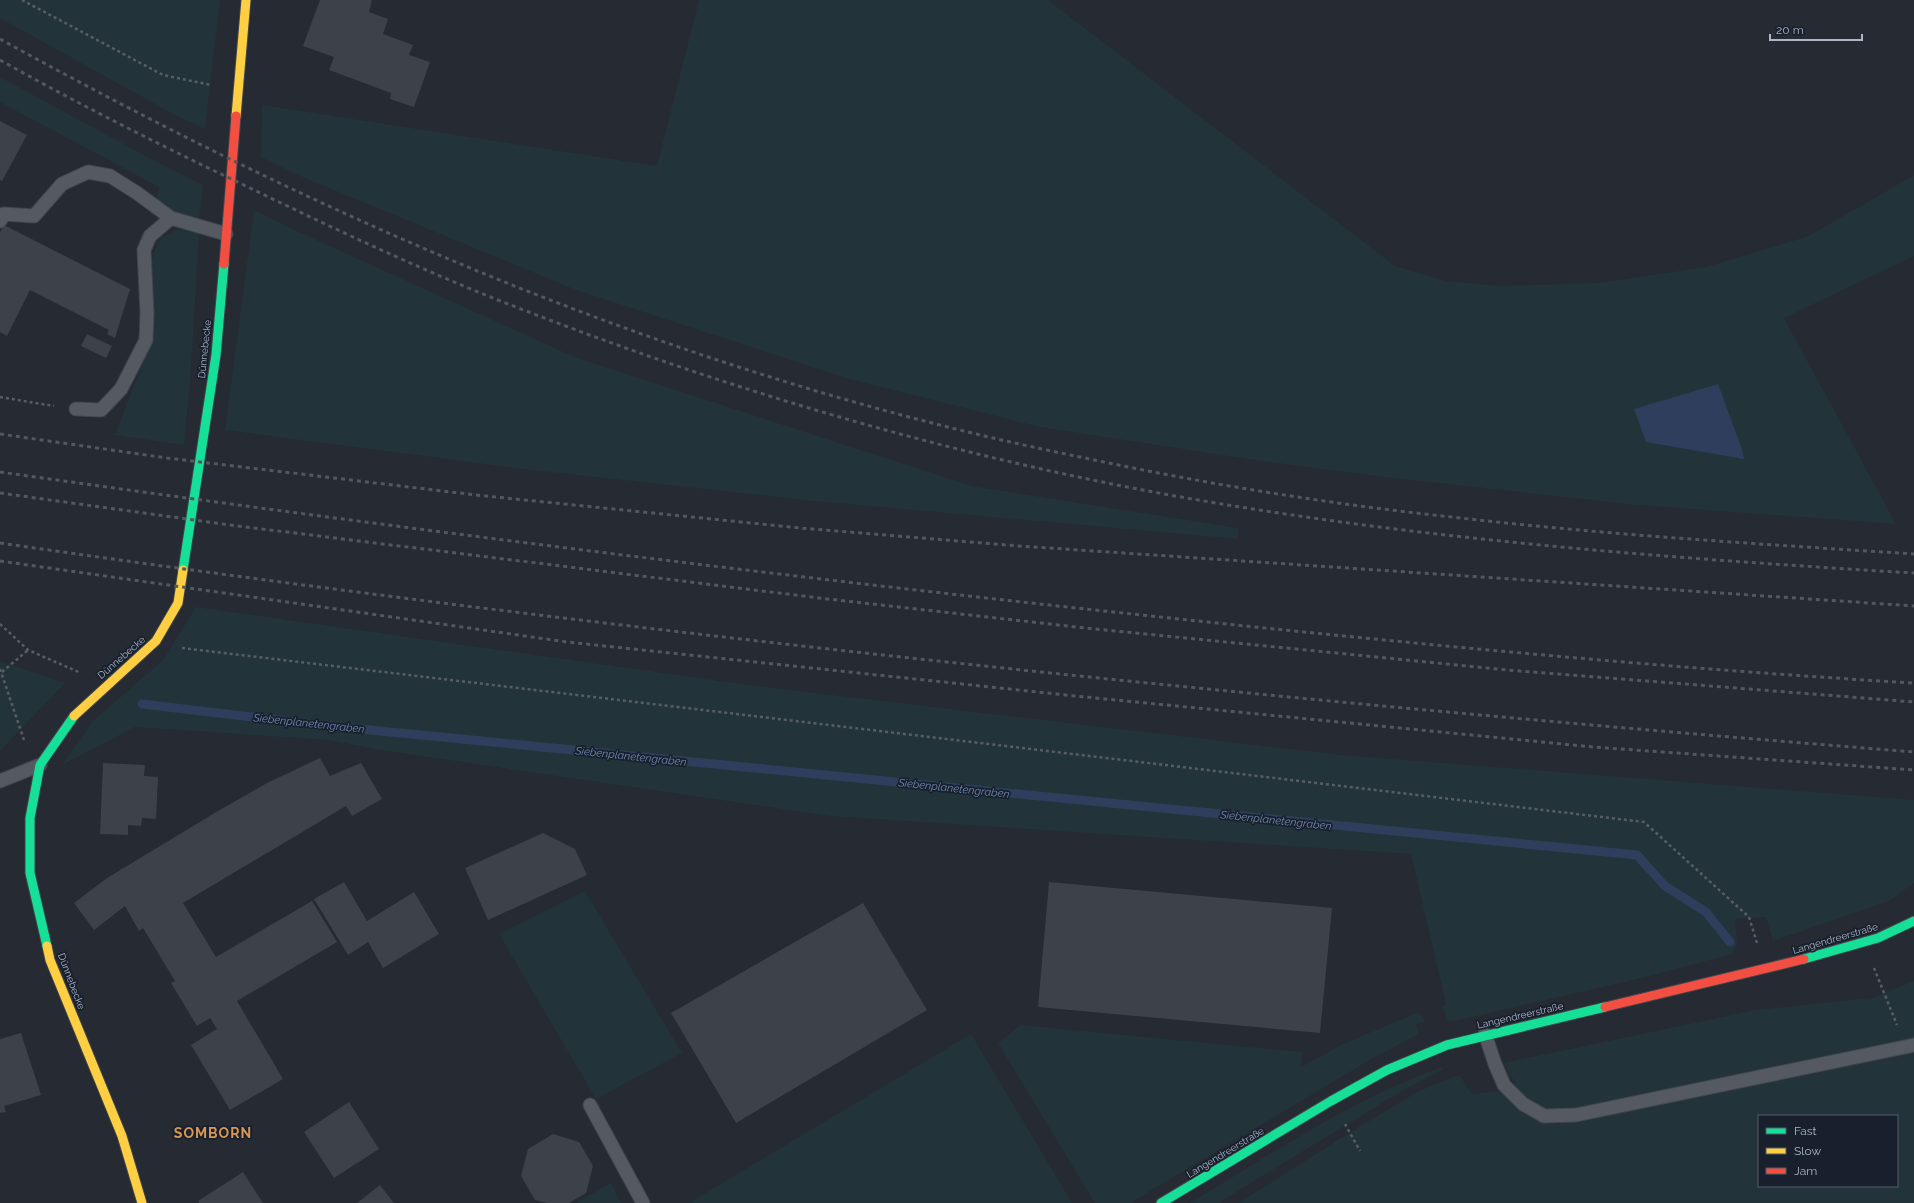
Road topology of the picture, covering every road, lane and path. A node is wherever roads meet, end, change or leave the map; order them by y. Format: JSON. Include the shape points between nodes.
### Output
{"nodes":[{"id":1,"x":22,"y":0,"type":"edge"},
{"id":2,"x":246,"y":0,"type":"edge"},
{"id":3,"x":212,"y":85,"type":"dead end"},
{"id":4,"x":171,"y":218,"type":"junction"},
{"id":5,"x":0,"y":221,"type":"edge"},
{"id":6,"x":226,"y":234,"type":"junction"},
{"id":7,"x":0,"y":397,"type":"edge"},
{"id":8,"x":76,"y":409,"type":"joint"},
{"id":9,"x":0,"y":624,"type":"edge"},
{"id":10,"x":156,"y":641,"type":"junction"},
{"id":11,"x":28,"y":650,"type":"junction"},
{"id":12,"x":1,"y":671,"type":"edge"},
{"id":13,"x":106,"y":684,"type":"junction"},
{"id":14,"x":40,"y":765,"type":"junction"},
{"id":15,"x":0,"y":781,"type":"edge"},
{"id":16,"x":1914,"y":921,"type":"edge"},
{"id":17,"x":1764,"y":968,"type":"junction"},
{"id":18,"x":1881,"y":986,"type":"dead end"},
{"id":19,"x":1485,"y":1034,"type":"junction"},
{"id":20,"x":1910,"y":1046,"type":"edge"},
{"id":21,"x":590,"y":1105,"type":"dead end"},
{"id":22,"x":141,"y":1203,"type":"edge"},
{"id":23,"x":644,"y":1203,"type":"edge"},
{"id":24,"x":1161,"y":1203,"type":"edge"}],
"edges":[{"from":1,"to":3,"type":"path","via":[[163,75]]},
{"from":2,"to":6,"type":"street","name":"Dünnebecke"},
{"from":4,"to":5,"type":"lane","via":[[110,176],[88,172],[62,184],[34,216],[4,214]]},
{"from":4,"to":6,"type":"lane"},
{"from":4,"to":8,"type":"lane","via":[[150,236],[144,250],[146,340],[121,390],[102,410]]},
{"from":6,"to":10,"type":"street","name":"Dünnebecke","via":[[216,355],[178,603]]},
{"from":7,"to":8,"type":"path"},
{"from":9,"to":11,"type":"path"},
{"from":10,"to":13,"type":"street","name":"Dünnebecke"},
{"from":10,"to":17,"type":"path","via":[[192,650],[1644,822],[1749,917]]},
{"from":11,"to":12,"type":"path"},
{"from":11,"to":13,"type":"path"},
{"from":12,"to":14,"type":"path","via":[[28,750]]},
{"from":13,"to":14,"type":"street","name":"Dünnebecke","via":[[76,713]]},
{"from":14,"to":15,"type":"lane"},
{"from":14,"to":22,"type":"street","name":"Dünnebecke","via":[[30,818],[30,873],[50,960],[122,1136]]},
{"from":16,"to":17,"type":"street","name":"Langendreerstraße","via":[[1865,943]]},
{"from":17,"to":19,"type":"street","name":"Langendreerstraße"},
{"from":18,"to":20,"type":"path"},
{"from":19,"to":20,"type":"lane","via":[[1504,1084],[1523,1104],[1544,1116],[1576,1115]]},
{"from":19,"to":24,"type":"street","name":"Langendreerstraße","via":[[1447,1045],[1387,1070]]},
{"from":21,"to":23,"type":"lane"}]}
